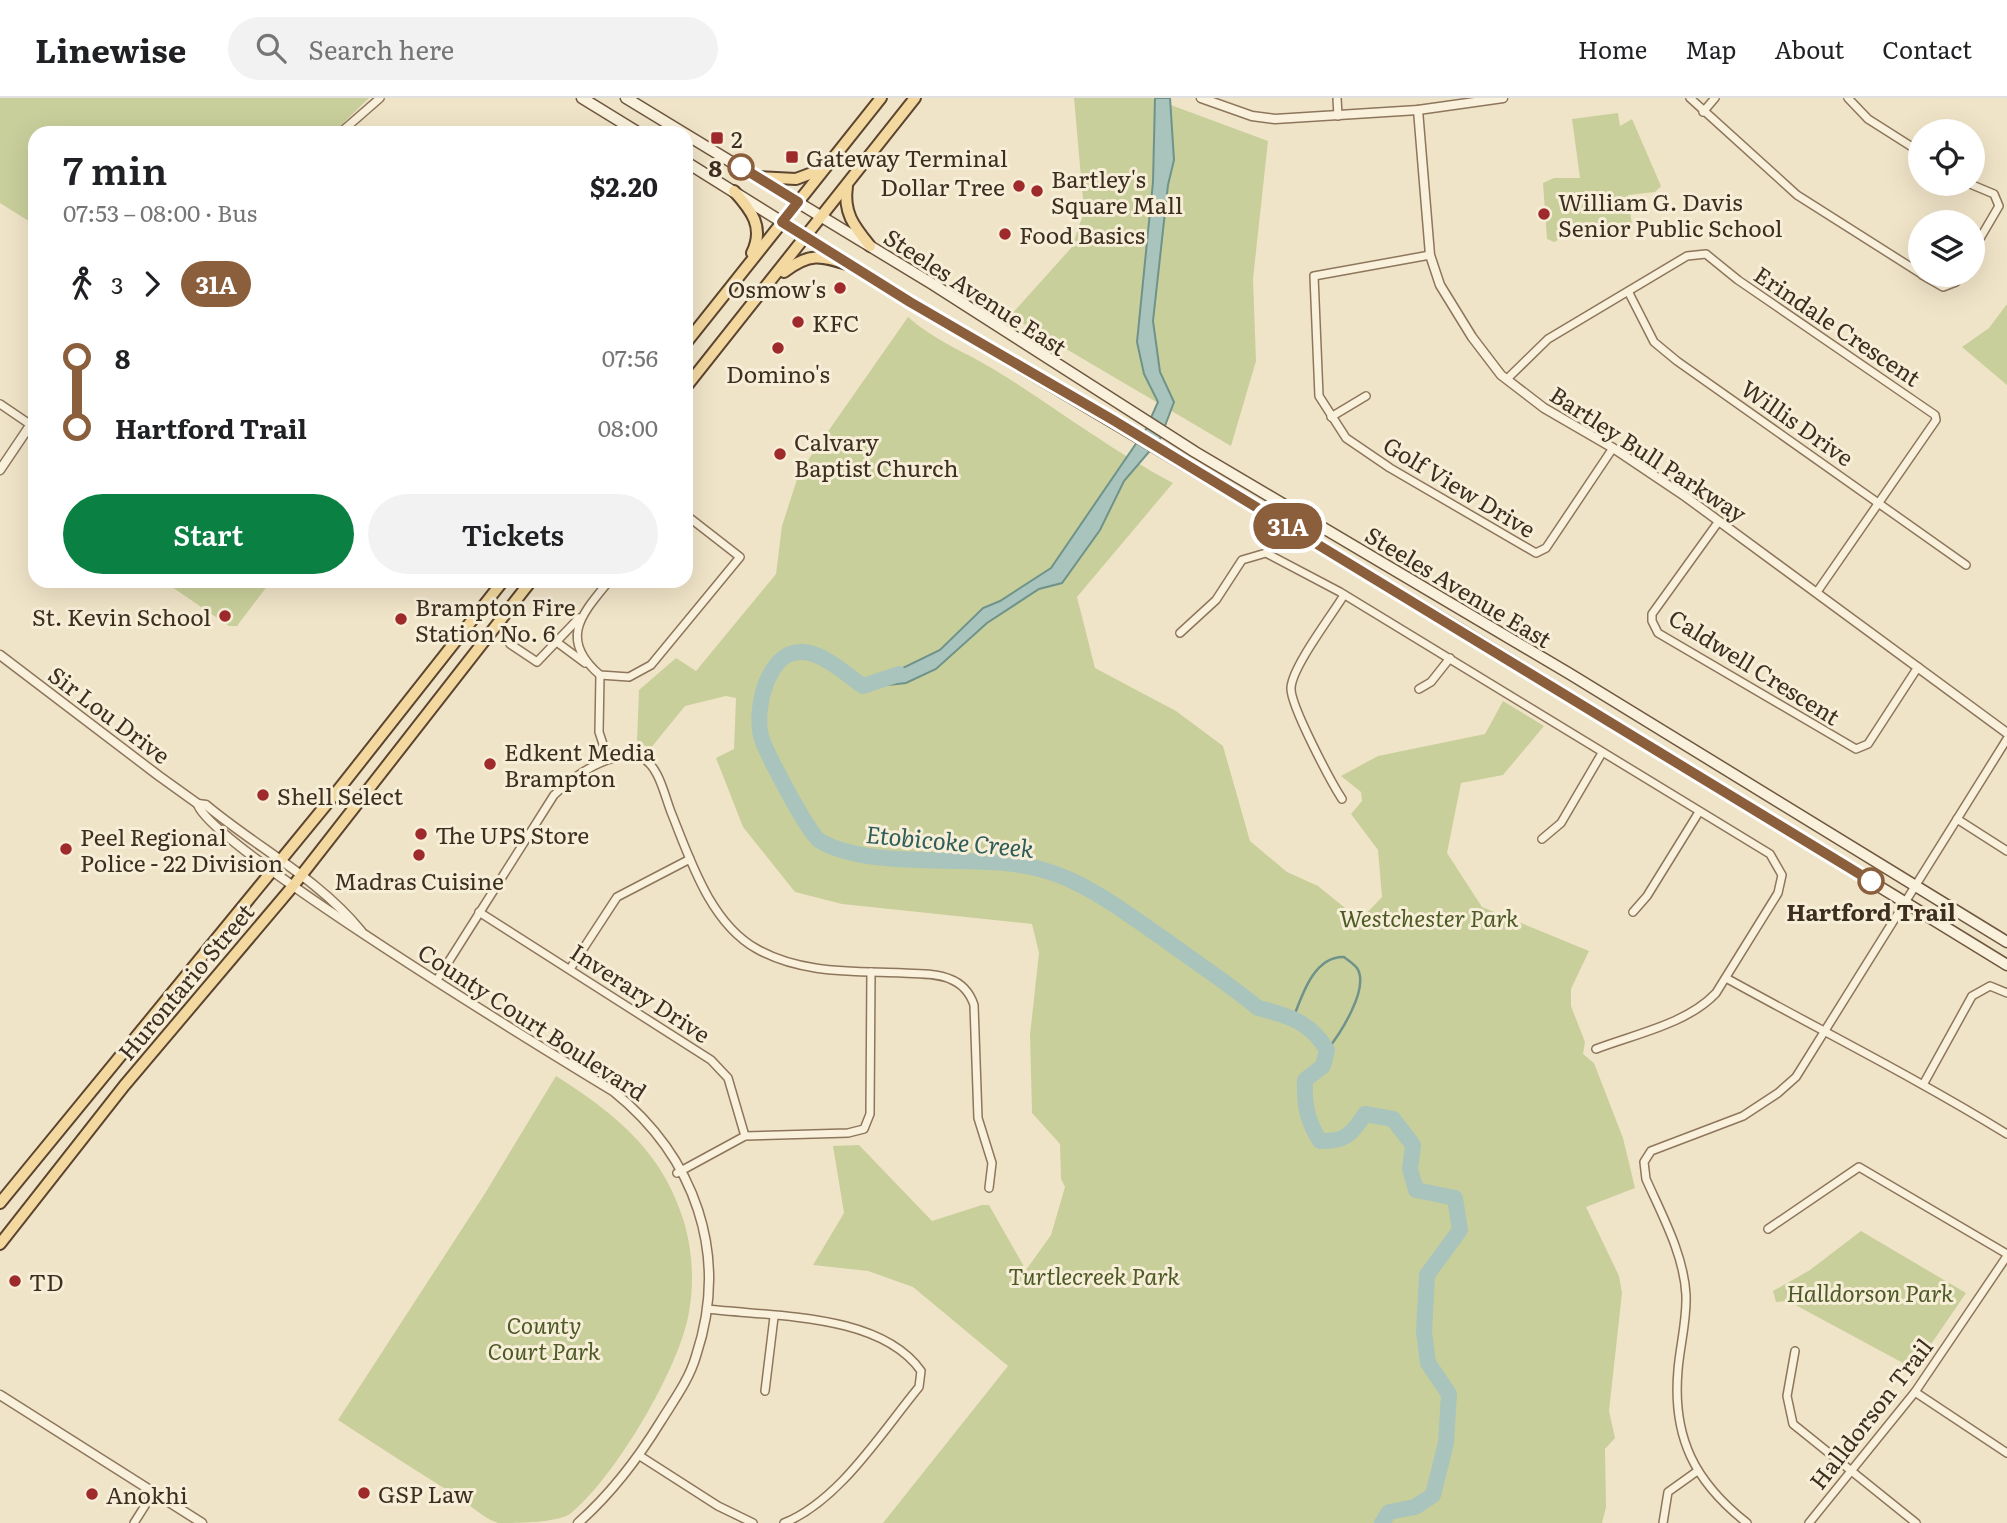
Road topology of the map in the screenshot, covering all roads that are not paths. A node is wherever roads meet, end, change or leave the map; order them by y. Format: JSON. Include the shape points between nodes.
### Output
{"nodes":[{"id":1,"x":380,"y":98,"type":"edge"},
{"id":2,"x":582,"y":98,"type":"edge"},
{"id":3,"x":591,"y":98,"type":"edge"},
{"id":4,"x":599,"y":98,"type":"edge"},
{"id":5,"x":625,"y":98,"type":"edge"},
{"id":6,"x":881,"y":98,"type":"edge"},
{"id":7,"x":915,"y":98,"type":"edge"},
{"id":8,"x":1201,"y":98,"type":"edge"},
{"id":9,"x":1337,"y":98,"type":"edge"},
{"id":10,"x":1503,"y":98,"type":"edge"},
{"id":11,"x":1690,"y":98,"type":"edge"},
{"id":12,"x":1715,"y":98,"type":"edge"},
{"id":13,"x":1848,"y":98,"type":"edge"},
{"id":14,"x":1419,"y":110,"type":"junction"},
{"id":15,"x":1703,"y":112,"type":"junction"},
{"id":16,"x":1338,"y":116,"type":"junction"},
{"id":17,"x":348,"y":126,"type":"edge"},
{"id":18,"x":628,"y":126,"type":"edge"},
{"id":19,"x":672,"y":126,"type":"edge"},
{"id":20,"x":693,"y":138,"type":"edge"},
{"id":21,"x":1908,"y":145,"type":"edge"},
{"id":22,"x":828,"y":164,"type":"junction"},
{"id":23,"x":693,"y":166,"type":"edge"},
{"id":24,"x":758,"y":177,"type":"junction"},
{"id":25,"x":847,"y":184,"type":"junction"},
{"id":26,"x":1985,"y":190,"type":"edge"},
{"id":27,"x":734,"y":191,"type":"junction"},
{"id":28,"x":798,"y":202,"type":"junction"},
{"id":29,"x":822,"y":216,"type":"junction"},
{"id":30,"x":782,"y":222,"type":"junction"},
{"id":31,"x":1985,"y":230,"type":"edge"},
{"id":32,"x":806,"y":237,"type":"junction"},
{"id":33,"x":870,"y":246,"type":"junction"},
{"id":34,"x":1430,"y":255,"type":"junction"},
{"id":35,"x":853,"y":266,"type":"junction"},
{"id":36,"x":1908,"y":266,"type":"edge"},
{"id":37,"x":745,"y":268,"type":"junction"},
{"id":38,"x":770,"y":282,"type":"junction"},
{"id":39,"x":1629,"y":293,"type":"junction"},
{"id":40,"x":693,"y":334,"type":"edge"},
{"id":41,"x":693,"y":378,"type":"edge"},
{"id":42,"x":1507,"y":379,"type":"junction"},
{"id":43,"x":1366,"y":396,"type":"dead end"},
{"id":44,"x":0,"y":404,"type":"edge"},
{"id":45,"x":1331,"y":417,"type":"junction"},
{"id":46,"x":28,"y":418,"type":"edge"},
{"id":47,"x":28,"y":428,"type":"edge"},
{"id":48,"x":1613,"y":448,"type":"junction"},
{"id":49,"x":0,"y":470,"type":"edge"},
{"id":50,"x":1880,"y":502,"type":"junction"},
{"id":51,"x":693,"y":520,"type":"edge"},
{"id":52,"x":1719,"y":521,"type":"junction"},
{"id":53,"x":1966,"y":565,"type":"dead end"},
{"id":54,"x":497,"y":588,"type":"edge"},
{"id":55,"x":526,"y":588,"type":"edge"},
{"id":56,"x":603,"y":588,"type":"edge"},
{"id":57,"x":1816,"y":592,"type":"junction"},
{"id":58,"x":1344,"y":595,"type":"junction"},
{"id":59,"x":580,"y":617,"type":"junction"},
{"id":60,"x":1180,"y":633,"type":"dead end"},
{"id":61,"x":558,"y":643,"type":"junction"},
{"id":62,"x":510,"y":644,"type":"dead end"},
{"id":63,"x":0,"y":655,"type":"edge"},
{"id":64,"x":1450,"y":658,"type":"junction"},
{"id":65,"x":1918,"y":667,"type":"junction"},
{"id":66,"x":591,"y":668,"type":"junction"},
{"id":67,"x":600,"y":675,"type":"junction"},
{"id":68,"x":1419,"y":689,"type":"dead end"},
{"id":69,"x":2007,"y":733,"type":"edge"},
{"id":70,"x":2007,"y":739,"type":"edge"},
{"id":71,"x":1602,"y":753,"type":"junction"},
{"id":72,"x":608,"y":759,"type":"junction"},
{"id":73,"x":1342,"y":799,"type":"dead end"},
{"id":74,"x":198,"y":804,"type":"junction"},
{"id":75,"x":1699,"y":812,"type":"junction"},
{"id":76,"x":1957,"y":819,"type":"junction"},
{"id":77,"x":1542,"y":839,"type":"dead end"},
{"id":78,"x":2007,"y":851,"type":"edge"},
{"id":79,"x":690,"y":859,"type":"junction"},
{"id":80,"x":280,"y":860,"type":"junction"},
{"id":81,"x":272,"y":869,"type":"junction"},
{"id":82,"x":300,"y":876,"type":"junction"},
{"id":83,"x":293,"y":886,"type":"junction"},
{"id":84,"x":1915,"y":886,"type":"junction"},
{"id":85,"x":1905,"y":902,"type":"junction"},
{"id":86,"x":479,"y":912,"type":"junction"},
{"id":87,"x":1633,"y":912,"type":"dead end"},
{"id":88,"x":363,"y":933,"type":"junction"},
{"id":89,"x":2007,"y":942,"type":"edge"},
{"id":90,"x":2007,"y":965,"type":"edge"},
{"id":91,"x":570,"y":969,"type":"junction"},
{"id":92,"x":871,"y":972,"type":"junction"},
{"id":93,"x":1726,"y":978,"type":"junction"},
{"id":94,"x":437,"y":980,"type":"junction"},
{"id":95,"x":2007,"y":993,"type":"edge"},
{"id":96,"x":1826,"y":1032,"type":"junction"},
{"id":97,"x":1595,"y":1049,"type":"dead end"},
{"id":98,"x":1924,"y":1083,"type":"junction"},
{"id":99,"x":97,"y":1084,"type":"junction"},
{"id":100,"x":88,"y":1096,"type":"junction"},
{"id":101,"x":115,"y":1098,"type":"junction"},
{"id":102,"x":106,"y":1109,"type":"junction"},
{"id":103,"x":2007,"y":1134,"type":"edge"},
{"id":104,"x":745,"y":1136,"type":"junction"},
{"id":105,"x":679,"y":1171,"type":"junction"},
{"id":106,"x":989,"y":1188,"type":"dead end"},
{"id":107,"x":0,"y":1203,"type":"edge"},
{"id":108,"x":1768,"y":1230,"type":"dead end"},
{"id":109,"x":0,"y":1244,"type":"edge"},
{"id":110,"x":2007,"y":1255,"type":"edge"},
{"id":111,"x":708,"y":1309,"type":"junction"},
{"id":112,"x":774,"y":1317,"type":"junction"},
{"id":113,"x":1795,"y":1351,"type":"dead end"},
{"id":114,"x":765,"y":1391,"type":"dead end"},
{"id":115,"x":1915,"y":1392,"type":"junction"},
{"id":116,"x":0,"y":1395,"type":"edge"},
{"id":117,"x":2007,"y":1453,"type":"edge"},
{"id":118,"x":640,"y":1456,"type":"junction"},
{"id":119,"x":1696,"y":1472,"type":"junction"},
{"id":120,"x":1850,"y":1472,"type":"junction"},
{"id":121,"x":153,"y":1493,"type":"junction"},
{"id":122,"x":134,"y":1523,"type":"edge"},
{"id":123,"x":202,"y":1523,"type":"edge"},
{"id":124,"x":578,"y":1523,"type":"edge"},
{"id":125,"x":753,"y":1523,"type":"edge"},
{"id":126,"x":784,"y":1523,"type":"edge"},
{"id":127,"x":1663,"y":1523,"type":"edge"},
{"id":128,"x":1747,"y":1523,"type":"edge"},
{"id":129,"x":1809,"y":1523,"type":"edge"},
{"id":130,"x":1916,"y":1523,"type":"edge"}],
"edges":[{"from":1,"to":17,"type":"street"},
{"from":2,"to":18,"type":"main road"},
{"from":3,"to":4,"type":"main road"},
{"from":5,"to":19,"type":"main road","name":"Steeles Avenue East"},
{"from":6,"to":22,"type":"main road"},
{"from":7,"to":25,"type":"main road"},
{"from":8,"to":16,"type":"street","via":[[1252,116]]},
{"from":9,"to":16,"type":"street"},
{"from":10,"to":14,"type":"street"},
{"from":11,"to":15,"type":"street"},
{"from":12,"to":15,"type":"street"},
{"from":13,"to":21,"type":"street","via":[[1868,120]]},
{"from":14,"to":16,"type":"street"},
{"from":14,"to":34,"type":"street","name":"Bartley Bull Parkway"},
{"from":15,"to":36,"type":"street","via":[[1797,195]]},
{"from":20,"to":24,"type":"main road","name":"Steeles Avenue East"},
{"from":22,"to":24,"type":"main road","via":[[797,178]]},
{"from":22,"to":28,"type":"main road"},
{"from":23,"to":27,"type":"main road","name":"Steeles Avenue East"},
{"from":24,"to":28,"type":"main road","name":"Steeles Avenue East"},
{"from":25,"to":29,"type":"main road"},
{"from":25,"to":33,"type":"main road","via":[[847,214]]},
{"from":26,"to":31,"type":"street","via":[[1994,194],[1999,206]]},
{"from":27,"to":30,"type":"main road","name":"Steeles Avenue East"},
{"from":27,"to":37,"type":"main road","via":[[750,208],[758,229]]},
{"from":28,"to":29,"type":"main road","name":"Steeles Avenue East"},
{"from":28,"to":30,"type":"main road"},
{"from":29,"to":32,"type":"main road"},
{"from":29,"to":33,"type":"main road","name":"Steeles Avenue East"},
{"from":30,"to":32,"type":"main road","name":"Steeles Avenue East"},
{"from":30,"to":37,"type":"main road"},
{"from":32,"to":35,"type":"main road","name":"Steeles Avenue East"},
{"from":32,"to":38,"type":"main road"},
{"from":33,"to":84,"type":"main road","name":"Steeles Avenue East","via":[[1121,407]]},
{"from":34,"to":42,"type":"street","name":"Bartley Bull Parkway","via":[[1440,285],[1472,337]]},
{"from":34,"to":45,"type":"street","name":"Golf View Drive","via":[[1314,276],[1319,396]]},
{"from":35,"to":38,"type":"main road","via":[[807,257]]},
{"from":35,"to":85,"type":"main road","name":"Steeles Avenue East"},
{"from":37,"to":40,"type":"main road"},
{"from":38,"to":41,"type":"main road"},
{"from":39,"to":42,"type":"street","name":"Erindale Crescent","via":[[1548,340]]},
{"from":39,"to":50,"type":"street","name":"Willis Drive","via":[[1654,342]]},
{"from":39,"to":50,"type":"street","name":"Erindale Crescent","via":[[1687,256],[1706,254],[1935,415],[1936,421]]},
{"from":42,"to":48,"type":"street","name":"Bartley Bull Parkway","via":[[1544,408]]},
{"from":43,"to":45,"type":"street"},
{"from":44,"to":46,"type":"street"},
{"from":45,"to":48,"type":"street","name":"Golf View Drive","via":[[1346,438],[1390,468],[1536,553],[1546,548]]},
{"from":47,"to":49,"type":"street"},
{"from":48,"to":52,"type":"street","name":"Bartley Bull Parkway"},
{"from":50,"to":53,"type":"street","name":"Willis Drive"},
{"from":50,"to":57,"type":"street","name":"Erindale Crescent"},
{"from":51,"to":67,"type":"street","via":[[740,557],[651,665],[629,677]]},
{"from":52,"to":57,"type":"street","name":"Bartley Bull Parkway"},
{"from":52,"to":65,"type":"street","name":"Caldwell Crescent","via":[[1652,614],[1658,634],[1856,749],[1868,744]]},
{"from":54,"to":80,"type":"main road","name":"Hurontario Street"},
{"from":55,"to":82,"type":"main road","name":"Hurontario Street"},
{"from":56,"to":59,"type":"street"},
{"from":57,"to":65,"type":"street","name":"Bartley Bull Parkway"},
{"from":58,"to":60,"type":"street","via":[[1276,557],[1256,553],[1242,560],[1216,600]]},
{"from":58,"to":64,"type":"street"},
{"from":58,"to":73,"type":"street","via":[[1291,686],[1295,705]]},
{"from":59,"to":61,"type":"street"},
{"from":59,"to":66,"type":"street","via":[[580,649]]},
{"from":61,"to":62,"type":"street","via":[[537,662]]},
{"from":61,"to":66,"type":"street"},
{"from":63,"to":74,"type":"street","name":"Sir Lou Drive"},
{"from":64,"to":68,"type":"street","via":[[1431,682]]},
{"from":64,"to":71,"type":"street"},
{"from":65,"to":69,"type":"street","name":"Bartley Bull Parkway"},
{"from":66,"to":67,"type":"street"},
{"from":67,"to":72,"type":"street","via":[[599,732]]},
{"from":70,"to":76,"type":"street"},
{"from":71,"to":75,"type":"street"},
{"from":71,"to":77,"type":"street","via":[[1561,823]]},
{"from":72,"to":79,"type":"street","via":[[635,756],[651,764]]},
{"from":72,"to":86,"type":"street","via":[[554,795]]},
{"from":74,"to":80,"type":"street","name":"Sir Lou Drive","via":[[206,805]]},
{"from":74,"to":81,"type":"street","name":"Sir Lou Drive","via":[[199,811]]},
{"from":75,"to":87,"type":"street"},
{"from":75,"to":93,"type":"street","via":[[1770,854],[1782,875],[1778,893]]},
{"from":76,"to":78,"type":"street"},
{"from":76,"to":84,"type":"street"},
{"from":79,"to":91,"type":"street","via":[[617,897]]},
{"from":79,"to":92,"type":"street","via":[[714,906],[755,948],[798,966]]},
{"from":80,"to":81,"type":"main road","name":"Hurontario Street"},
{"from":80,"to":82,"type":"street","name":"Sir Lou Drive"},
{"from":81,"to":83,"type":"street","name":"Sir Lou Drive"},
{"from":81,"to":99,"type":"main road","name":"Hurontario Street"},
{"from":82,"to":83,"type":"main road","name":"Hurontario Street"},
{"from":82,"to":88,"type":"street","name":"County Court Boulevard"},
{"from":83,"to":88,"type":"street","name":"County Court Boulevard"},
{"from":83,"to":101,"type":"main road","name":"Hurontario Street"},
{"from":84,"to":85,"type":"street"},
{"from":84,"to":89,"type":"main road","name":"Steeles Avenue East"},
{"from":85,"to":90,"type":"main road","name":"Steeles Avenue East"},
{"from":85,"to":96,"type":"street"},
{"from":86,"to":91,"type":"street","name":"Inverary Drive"},
{"from":86,"to":94,"type":"street"},
{"from":88,"to":94,"type":"street","name":"County Court Boulevard"},
{"from":91,"to":104,"type":"street","name":"Inverary Drive","via":[[712,1060],[729,1078]]},
{"from":92,"to":104,"type":"street","via":[[870,1114],[864,1129]]},
{"from":92,"to":106,"type":"street","via":[[937,975],[961,985],[971,995],[978,1118],[992,1163]]},
{"from":93,"to":96,"type":"street"},
{"from":93,"to":97,"type":"street","via":[[1696,1010]]},
{"from":94,"to":105,"type":"street","name":"County Court Boulevard","via":[[613,1091],[657,1132]]},
{"from":95,"to":98,"type":"street","via":[[1990,986],[1972,996]]},
{"from":96,"to":98,"type":"street"},
{"from":96,"to":119,"type":"street","via":[[1796,1077],[1759,1108],[1651,1151],[1644,1161],[1646,1179],[1684,1280],[1677,1395],[1680,1426]]},
{"from":98,"to":103,"type":"street"},
{"from":99,"to":100,"type":"main road","name":"Hurontario Street"},
{"from":99,"to":101,"type":"main road"},
{"from":100,"to":102,"type":"main road"},
{"from":100,"to":107,"type":"main road","name":"Hurontario Street"},
{"from":101,"to":102,"type":"main road","name":"Hurontario Street"},
{"from":102,"to":109,"type":"main road","name":"Hurontario Street"},
{"from":104,"to":105,"type":"street"},
{"from":105,"to":111,"type":"street","name":"County Court Boulevard","via":[[703,1227]]},
{"from":108,"to":110,"type":"street","via":[[1859,1167]]},
{"from":110,"to":115,"type":"street","name":"Halldorson Trail"},
{"from":111,"to":112,"type":"street"},
{"from":111,"to":118,"type":"street","name":"County Court Boulevard","via":[[687,1378]]},
{"from":112,"to":114,"type":"street"},
{"from":112,"to":126,"type":"street","via":[[853,1326],[879,1335],[916,1364],[922,1378],[832,1494]]},
{"from":113,"to":120,"type":"street","via":[[1787,1396],[1791,1420]]},
{"from":115,"to":117,"type":"street"},
{"from":115,"to":120,"type":"street","name":"Halldorson Trail"},
{"from":116,"to":121,"type":"street"},
{"from":118,"to":124,"type":"street","name":"County Court Boulevard"},
{"from":118,"to":125,"type":"street"},
{"from":119,"to":127,"type":"street","via":[[1668,1492]]},
{"from":119,"to":128,"type":"street","via":[[1719,1500]]},
{"from":120,"to":129,"type":"street","name":"Halldorson Trail"},
{"from":120,"to":130,"type":"street"},
{"from":121,"to":122,"type":"street"},
{"from":121,"to":123,"type":"street"}]}
